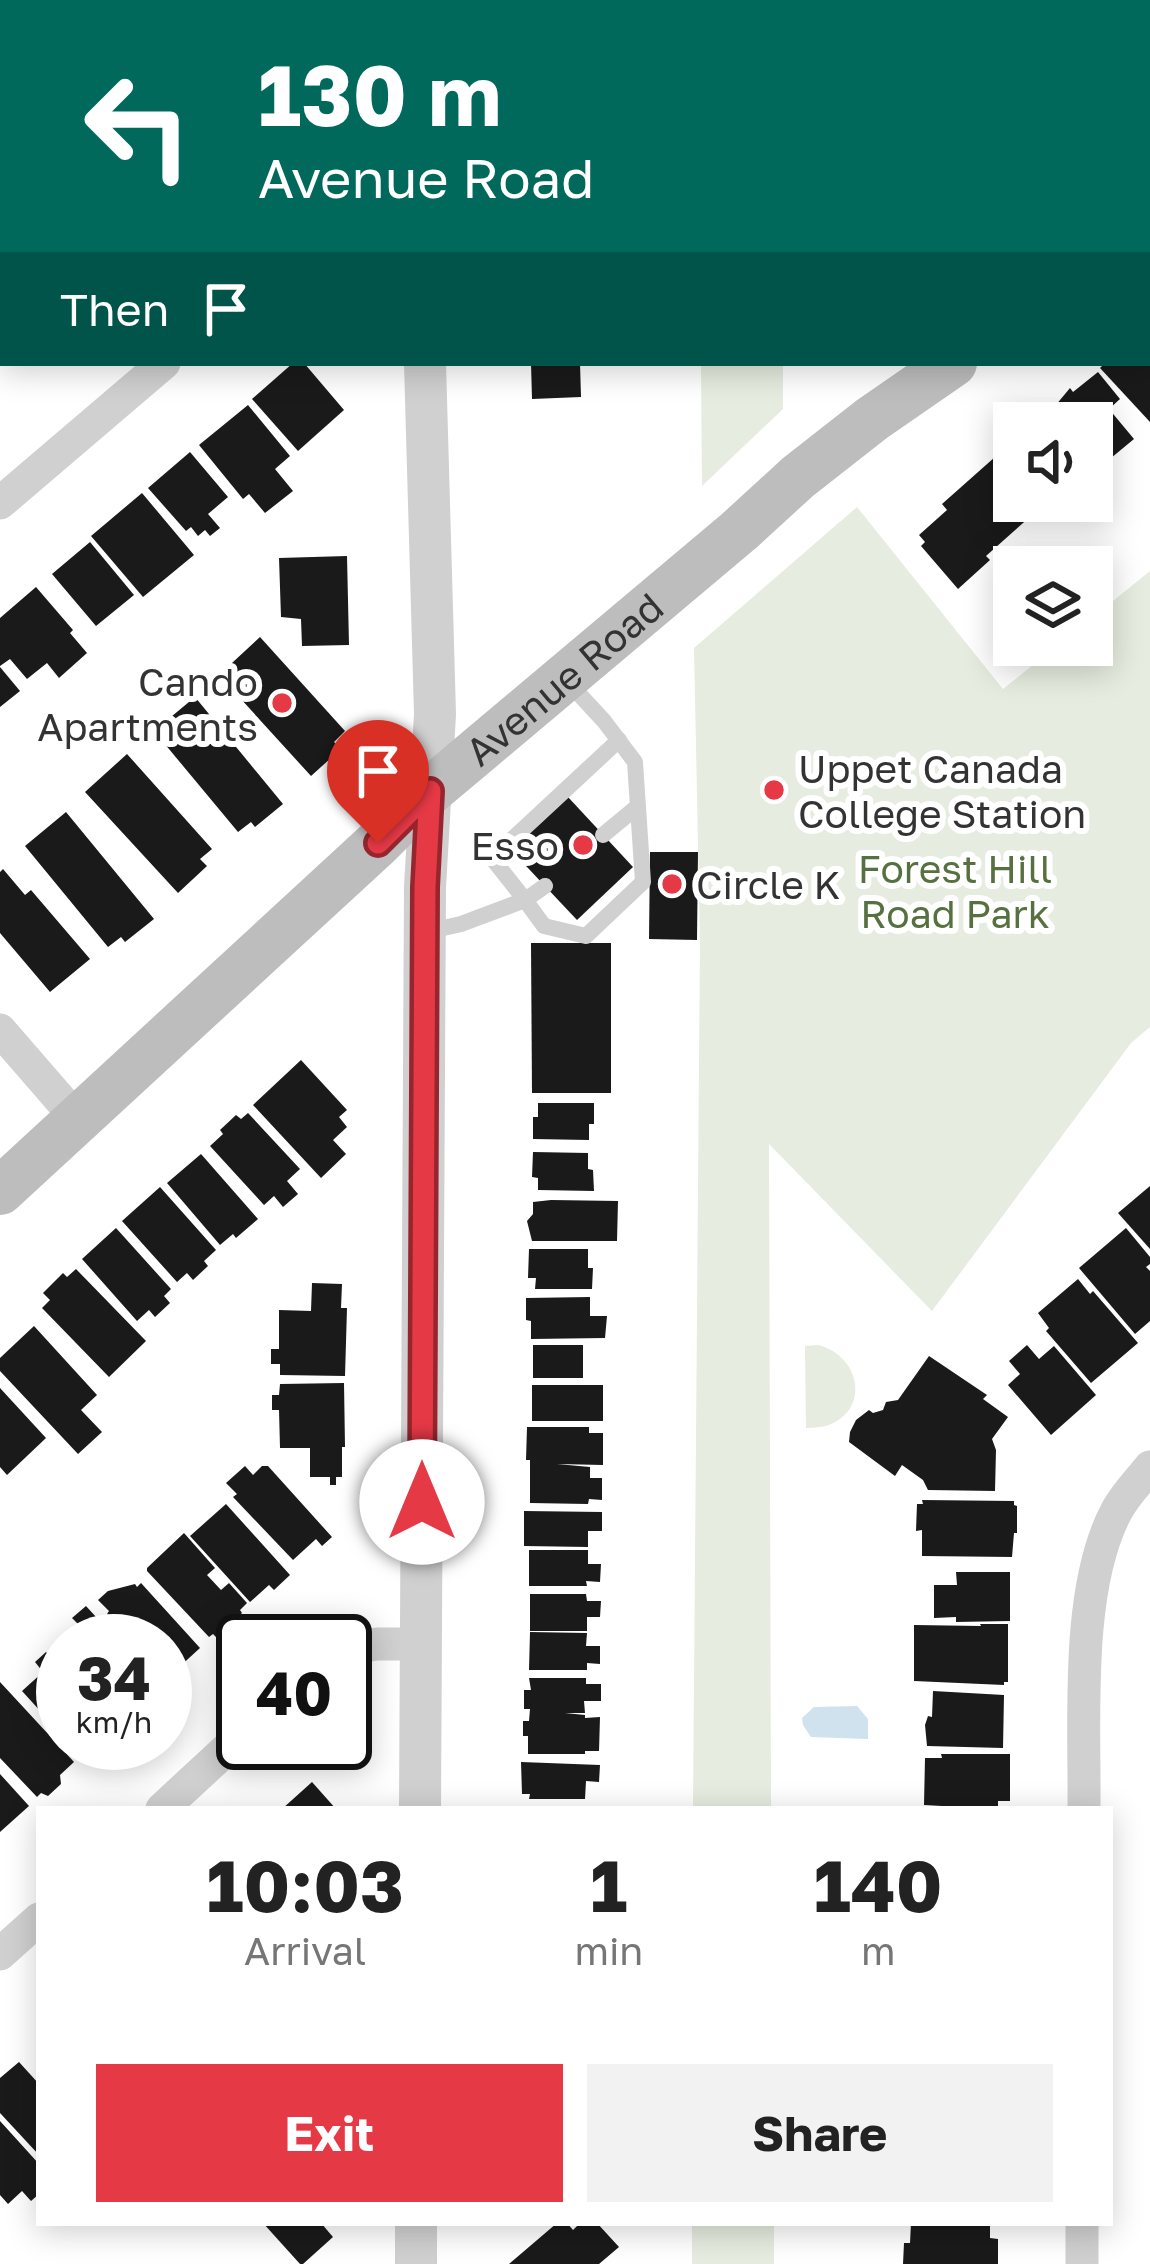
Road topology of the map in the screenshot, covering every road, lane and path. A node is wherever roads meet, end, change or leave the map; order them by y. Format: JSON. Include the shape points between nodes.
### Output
{"nodes":[{"id":1,"x":160,"y":366,"type":"edge"},
{"id":2,"x":425,"y":366,"type":"edge"},
{"id":3,"x":918,"y":366,"type":"edge"},
{"id":4,"x":949,"y":366,"type":"edge"},
{"id":5,"x":872,"y":419,"type":"junction"},
{"id":6,"x":0,"y":503,"type":"edge"},
{"id":7,"x":564,"y":678,"type":"junction"},
{"id":8,"x":619,"y":740,"type":"junction"},
{"id":9,"x":430,"y":791,"type":"junction"},
{"id":10,"x":637,"y":807,"type":"junction"},
{"id":11,"x":603,"y":835,"type":"dead end"},
{"id":12,"x":545,"y":886,"type":"dead end"},
{"id":13,"x":525,"y":900,"type":"junction"},
{"id":14,"x":425,"y":932,"type":"junction"},
{"id":15,"x":0,"y":1030,"type":"edge"},
{"id":16,"x":78,"y":1120,"type":"junction"},
{"id":17,"x":0,"y":1191,"type":"edge"},
{"id":18,"x":1150,"y":1467,"type":"edge"},
{"id":19,"x":421,"y":1644,"type":"junction"},
{"id":20,"x":372,"y":1645,"type":"edge"},
{"id":21,"x":216,"y":1759,"type":"edge"},
{"id":22,"x":165,"y":1806,"type":"edge"},
{"id":23,"x":420,"y":1806,"type":"edge"},
{"id":24,"x":1084,"y":1806,"type":"edge"},
{"id":25,"x":36,"y":1922,"type":"edge"},
{"id":26,"x":0,"y":1954,"type":"edge"},
{"id":27,"x":416,"y":2226,"type":"edge"},
{"id":28,"x":1082,"y":2226,"type":"edge"},
{"id":29,"x":416,"y":2264,"type":"edge"},
{"id":30,"x":1082,"y":2264,"type":"edge"}],
"edges":[{"from":1,"to":6,"type":"street"},
{"from":2,"to":9,"type":"street"},
{"from":3,"to":5,"type":"main road","name":"Avenue Road"},
{"from":4,"to":5,"type":"main road","name":"Avenue Road"},
{"from":5,"to":7,"type":"main road","name":"Avenue Road"},
{"from":7,"to":8,"type":"lane"},
{"from":7,"to":9,"type":"main road","name":"Avenue Road"},
{"from":8,"to":10,"type":"lane","via":[[635,762]]},
{"from":8,"to":13,"type":"lane","via":[[492,857]]},
{"from":9,"to":14,"type":"street"},
{"from":9,"to":16,"type":"main road","name":"Avenue Road"},
{"from":10,"to":11,"type":"lane"},
{"from":10,"to":13,"type":"lane","via":[[643,882],[586,936],[544,926]]},
{"from":12,"to":13,"type":"lane"},
{"from":13,"to":14,"type":"lane"},
{"from":14,"to":19,"type":"street"},
{"from":15,"to":16,"type":"street"},
{"from":16,"to":17,"type":"main road","name":"Avenue Road"},
{"from":18,"to":24,"type":"street","via":[[1117,1510],[1090,1592]]},
{"from":19,"to":20,"type":"street"},
{"from":19,"to":23,"type":"street"},
{"from":21,"to":22,"type":"street"},
{"from":25,"to":26,"type":"street"},
{"from":27,"to":29,"type":"street"},
{"from":28,"to":30,"type":"street"}]}
